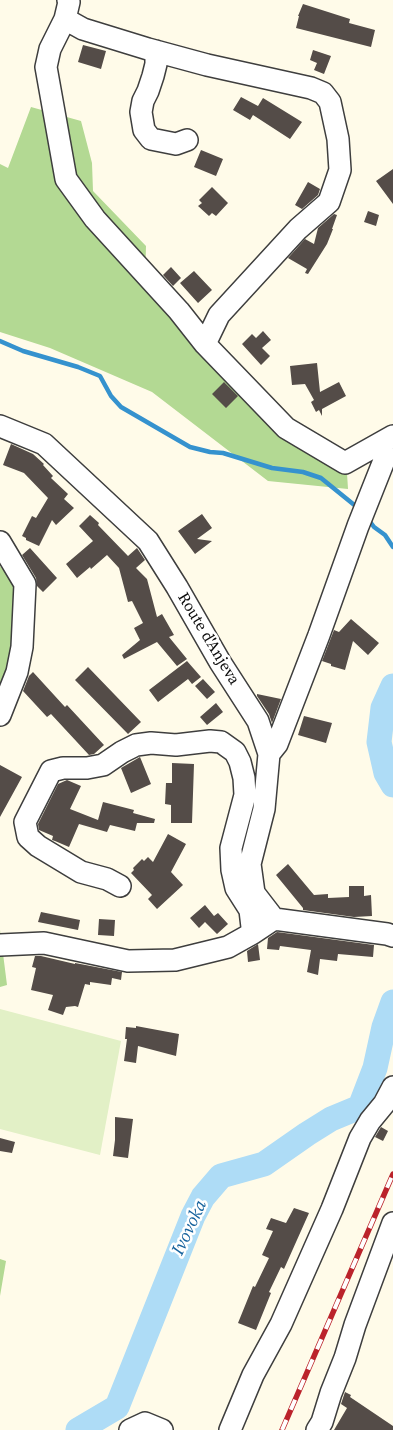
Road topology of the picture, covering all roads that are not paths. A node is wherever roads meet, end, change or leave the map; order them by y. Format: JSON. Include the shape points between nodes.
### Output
{"nodes":[{"id":1,"x":68,"y":5,"type":"edge"},
{"id":2,"x":156,"y":52,"type":"junction"},
{"id":3,"x":187,"y":140,"type":"dead end"},
{"id":4,"x":205,"y":344,"type":"junction"},
{"id":5,"x":0,"y":426,"type":"edge"},
{"id":6,"x":393,"y":437,"type":"edge"},
{"id":7,"x":0,"y":542,"type":"edge"},
{"id":8,"x":0,"y":715,"type":"edge"},
{"id":9,"x":269,"y":754,"type":"junction"},
{"id":10,"x":120,"y":886,"type":"dead end"},
{"id":11,"x":274,"y":919,"type":"junction"},
{"id":12,"x":251,"y":934,"type":"junction"},
{"id":13,"x":390,"y":935,"type":"edge"},
{"id":14,"x":0,"y":944,"type":"edge"},
{"id":15,"x":393,"y":1087,"type":"edge"},
{"id":16,"x":393,"y":1223,"type":"edge"},
{"id":17,"x":130,"y":1430,"type":"edge"},
{"id":18,"x":162,"y":1430,"type":"edge"},
{"id":19,"x":230,"y":1430,"type":"edge"},
{"id":20,"x":317,"y":1430,"type":"edge"}],
"edges":[{"from":1,"to":2,"type":"street","via":[[83,29]]},
{"from":1,"to":4,"type":"street","via":[[46,67],[66,179],[95,219]]},
{"from":2,"to":3,"type":"street","via":[[156,64],[141,112],[144,130],[151,139],[176,144]]},
{"from":2,"to":4,"type":"street","via":[[323,93],[330,102],[338,139],[340,170],[329,202],[298,229],[219,315]]},
{"from":4,"to":6,"type":"street","via":[[286,428],[345,463]]},
{"from":5,"to":9,"type":"street","name":"Route d'Anjeva","via":[[44,444],[148,541],[258,721]]},
{"from":6,"to":9,"type":"street","via":[[277,744]]},
{"from":7,"to":8,"type":"street","via":[[25,584],[22,647]]},
{"from":9,"to":11,"type":"street","name":"Route d'Anjeva","via":[[264,809],[250,864],[254,893]]},
{"from":10,"to":12,"type":"street","via":[[81,872],[28,837],[25,822],[51,771],[103,765],[136,745],[221,742],[235,752],[244,778],[244,795],[231,848],[236,888],[250,910]]},
{"from":11,"to":12,"type":"street"},
{"from":11,"to":13,"type":"street"},
{"from":12,"to":14,"type":"street","via":[[228,947],[175,960],[128,961],[44,943]]},
{"from":15,"to":19,"type":"street","via":[[360,1138],[281,1324],[253,1375]]},
{"from":16,"to":20,"type":"street"},
{"from":17,"to":18,"type":"street","via":[[145,1423]]}]}
